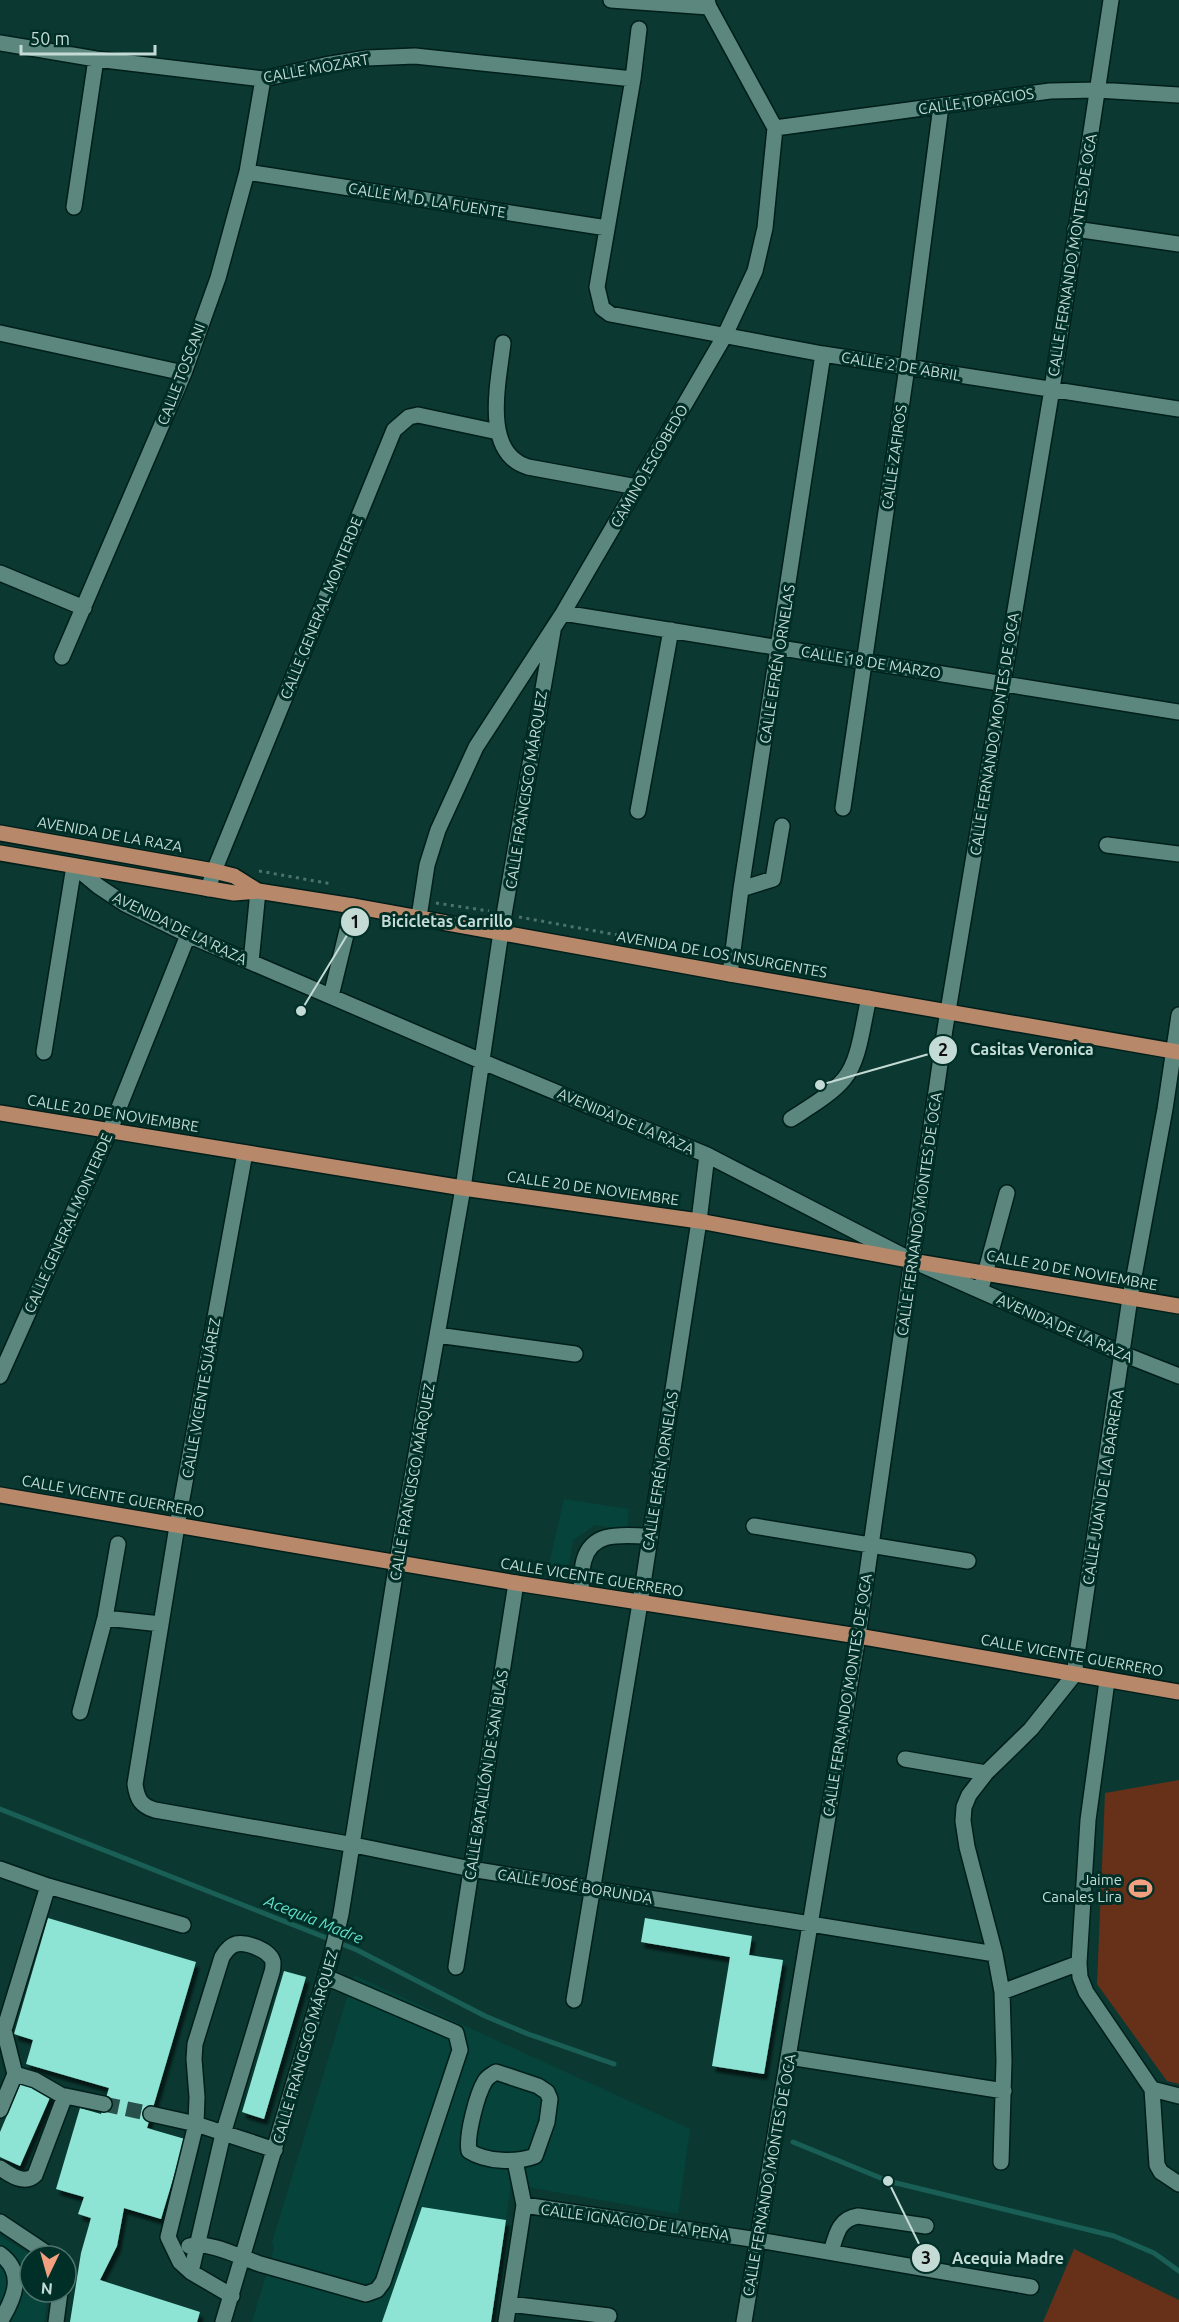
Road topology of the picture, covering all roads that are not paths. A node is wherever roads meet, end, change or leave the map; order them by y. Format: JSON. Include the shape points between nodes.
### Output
{"nodes":[{"id":1,"x":611,"y":0,"type":"edge"},
{"id":2,"x":1111,"y":0,"type":"edge"},
{"id":3,"x":708,"y":3,"type":"edge"},
{"id":4,"x":639,"y":29,"type":"dead end"},
{"id":5,"x":0,"y":43,"type":"edge"},
{"id":6,"x":96,"y":59,"type":"junction"},
{"id":7,"x":263,"y":79,"type":"junction"},
{"id":8,"x":633,"y":79,"type":"junction"},
{"id":9,"x":1097,"y":90,"type":"junction"},
{"id":10,"x":1179,"y":95,"type":"edge"},
{"id":11,"x":941,"y":106,"type":"junction"},
{"id":12,"x":774,"y":128,"type":"junction"},
{"id":13,"x":247,"y":172,"type":"junction"},
{"id":14,"x":74,"y":207,"type":"dead end"},
{"id":15,"x":607,"y":228,"type":"junction"},
{"id":16,"x":1075,"y":229,"type":"junction"},
{"id":17,"x":1179,"y":244,"type":"edge"},
{"id":18,"x":0,"y":333,"type":"edge"},
{"id":19,"x":724,"y":337,"type":"junction"},
{"id":20,"x":503,"y":343,"type":"dead end"},
{"id":21,"x":823,"y":354,"type":"junction"},
{"id":22,"x":907,"y":367,"type":"junction"},
{"id":23,"x":184,"y":373,"type":"junction"},
{"id":24,"x":1052,"y":388,"type":"junction"},
{"id":25,"x":1179,"y":409,"type":"edge"},
{"id":26,"x":498,"y":432,"type":"junction"},
{"id":27,"x":637,"y":488,"type":"junction"},
{"id":28,"x":0,"y":573,"type":"edge"},
{"id":29,"x":84,"y":608,"type":"junction"},
{"id":30,"x":563,"y":613,"type":"junction"},
{"id":31,"x":671,"y":630,"type":"junction"},
{"id":32,"x":553,"y":631,"type":"junction"},
{"id":33,"x":780,"y":648,"type":"junction"},
{"id":34,"x":62,"y":657,"type":"dead end"},
{"id":35,"x":865,"y":662,"type":"junction"},
{"id":36,"x":1002,"y":684,"type":"junction"},
{"id":37,"x":1179,"y":712,"type":"edge"},
{"id":38,"x":843,"y":808,"type":"dead end"},
{"id":39,"x":638,"y":811,"type":"dead end"},
{"id":40,"x":782,"y":826,"type":"dead end"},
{"id":41,"x":0,"y":833,"type":"edge"},
{"id":42,"x":1107,"y":844,"type":"dead end"},
{"id":43,"x":0,"y":853,"type":"edge"},
{"id":44,"x":1179,"y":854,"type":"edge"},
{"id":45,"x":74,"y":866,"type":"junction"},
{"id":46,"x":214,"y":871,"type":"junction"},
{"id":47,"x":208,"y":889,"type":"junction"},
{"id":48,"x":741,"y":889,"type":"junction"},
{"id":49,"x":258,"y":891,"type":"junction"},
{"id":50,"x":353,"y":906,"type":"junction"},
{"id":51,"x":419,"y":917,"type":"junction"},
{"id":52,"x":501,"y":932,"type":"junction"},
{"id":53,"x":189,"y":935,"type":"junction"},
{"id":54,"x":251,"y":962,"type":"junction"},
{"id":55,"x":730,"y":975,"type":"junction"},
{"id":56,"x":331,"y":996,"type":"junction"},
{"id":57,"x":869,"y":998,"type":"junction"},
{"id":58,"x":948,"y":1011,"type":"junction"},
{"id":59,"x":1179,"y":1015,"type":"edge"},
{"id":60,"x":44,"y":1052,"type":"dead end"},
{"id":61,"x":1176,"y":1052,"type":"edge"},
{"id":62,"x":481,"y":1061,"type":"junction"},
{"id":63,"x":1172,"y":1111,"type":"edge"},
{"id":64,"x":0,"y":1113,"type":"edge"},
{"id":65,"x":791,"y":1119,"type":"dead end"},
{"id":66,"x":110,"y":1130,"type":"junction"},
{"id":67,"x":245,"y":1153,"type":"junction"},
{"id":68,"x":707,"y":1155,"type":"junction"},
{"id":69,"x":463,"y":1188,"type":"junction"},
{"id":70,"x":1007,"y":1193,"type":"dead end"},
{"id":71,"x":699,"y":1221,"type":"junction"},
{"id":72,"x":913,"y":1261,"type":"junction"},
{"id":73,"x":987,"y":1274,"type":"junction"},
{"id":74,"x":980,"y":1290,"type":"junction"},
{"id":75,"x":1130,"y":1298,"type":"junction"},
{"id":76,"x":1179,"y":1306,"type":"edge"},
{"id":77,"x":436,"y":1335,"type":"junction"},
{"id":78,"x":575,"y":1354,"type":"dead end"},
{"id":79,"x":1123,"y":1354,"type":"junction"},
{"id":80,"x":0,"y":1376,"type":"edge"},
{"id":81,"x":1179,"y":1376,"type":"edge"},
{"id":82,"x":0,"y":1495,"type":"edge"},
{"id":83,"x":177,"y":1526,"type":"junction"},
{"id":84,"x":754,"y":1526,"type":"dead end"},
{"id":85,"x":650,"y":1536,"type":"junction"},
{"id":86,"x":118,"y":1544,"type":"dead end"},
{"id":87,"x":870,"y":1545,"type":"junction"},
{"id":88,"x":968,"y":1561,"type":"dead end"},
{"id":89,"x":398,"y":1562,"type":"junction"},
{"id":90,"x":516,"y":1583,"type":"junction"},
{"id":91,"x":580,"y":1593,"type":"junction"},
{"id":92,"x":640,"y":1603,"type":"junction"},
{"id":93,"x":105,"y":1617,"type":"junction"},
{"id":94,"x":161,"y":1624,"type":"junction"},
{"id":95,"x":858,"y":1636,"type":"junction"},
{"id":96,"x":1074,"y":1675,"type":"junction"},
{"id":97,"x":1107,"y":1681,"type":"junction"},
{"id":98,"x":1179,"y":1692,"type":"edge"},
{"id":99,"x":80,"y":1712,"type":"dead end"},
{"id":100,"x":905,"y":1759,"type":"dead end"},
{"id":101,"x":986,"y":1773,"type":"junction"},
{"id":102,"x":155,"y":1810,"type":"joint"},
{"id":103,"x":354,"y":1845,"type":"junction"},
{"id":104,"x":0,"y":1869,"type":"edge"},
{"id":105,"x":471,"y":1869,"type":"junction"},
{"id":106,"x":48,"y":1886,"type":"junction"},
{"id":107,"x":593,"y":1889,"type":"junction"},
{"id":108,"x":183,"y":1924,"type":"dead end"},
{"id":109,"x":810,"y":1925,"type":"junction"},
{"id":110,"x":995,"y":1954,"type":"junction"},
{"id":111,"x":1079,"y":1963,"type":"junction"},
{"id":112,"x":456,"y":1967,"type":"dead end"},
{"id":113,"x":326,"y":1977,"type":"junction"},
{"id":114,"x":1002,"y":1992,"type":"junction"},
{"id":115,"x":574,"y":2000,"type":"dead end"},
{"id":116,"x":2,"y":2029,"type":"edge"},
{"id":117,"x":789,"y":2057,"type":"junction"},
{"id":118,"x":15,"y":2074,"type":"junction"},
{"id":119,"x":1152,"y":2089,"type":"junction"},
{"id":120,"x":1004,"y":2091,"type":"junction"},
{"id":121,"x":61,"y":2095,"type":"junction"},
{"id":122,"x":1179,"y":2096,"type":"edge"},
{"id":123,"x":104,"y":2104,"type":"tunnel mouth"},
{"id":124,"x":0,"y":2110,"type":"edge"},
{"id":125,"x":151,"y":2114,"type":"tunnel mouth"},
{"id":126,"x":196,"y":2124,"type":"junction"},
{"id":127,"x":223,"y":2134,"type":"junction"},
{"id":128,"x":275,"y":2150,"type":"junction"},
{"id":129,"x":515,"y":2161,"type":"junction"},
{"id":130,"x":1001,"y":2162,"type":"dead end"},
{"id":131,"x":0,"y":2168,"type":"edge"},
{"id":132,"x":1179,"y":2184,"type":"edge"},
{"id":133,"x":524,"y":2205,"type":"junction"},
{"id":134,"x":0,"y":2222,"type":"edge"},
{"id":135,"x":926,"y":2226,"type":"dead end"},
{"id":136,"x":758,"y":2240,"type":"junction"},
{"id":137,"x":33,"y":2244,"type":"edge"},
{"id":138,"x":196,"y":2244,"type":"junction"},
{"id":139,"x":174,"y":2249,"type":"junction"},
{"id":140,"x":831,"y":2252,"type":"junction"},
{"id":141,"x":0,"y":2254,"type":"edge"},
{"id":142,"x":243,"y":2259,"type":"junction"},
{"id":143,"x":191,"y":2272,"type":"junction"},
{"id":144,"x":1031,"y":2287,"type":"dead end"},
{"id":145,"x":232,"y":2296,"type":"junction"},
{"id":146,"x":58,"y":2304,"type":"edge"},
{"id":147,"x":509,"y":2304,"type":"junction"},
{"id":148,"x":609,"y":2316,"type":"dead end"},
{"id":149,"x":0,"y":2322,"type":"edge"},
{"id":150,"x":56,"y":2322,"type":"edge"},
{"id":151,"x":223,"y":2322,"type":"edge"},
{"id":152,"x":507,"y":2322,"type":"edge"},
{"id":153,"x":744,"y":2322,"type":"edge"}],
"edges":[{"from":1,"to":3,"type":"street"},
{"from":2,"to":9,"type":"street","name":"CALLE FERNANDO MONTES DE OCA"},
{"from":3,"to":12,"type":"street"},
{"from":4,"to":8,"type":"street"},
{"from":5,"to":6,"type":"street","name":"CALLE MOZART"},
{"from":6,"to":7,"type":"street","name":"CALLE MOZART"},
{"from":6,"to":14,"type":"street"},
{"from":7,"to":8,"type":"street","name":"CALLE MOZART","via":[[367,58],[415,56]]},
{"from":7,"to":13,"type":"street","name":"CALLE TOSCANI"},
{"from":8,"to":15,"type":"street"},
{"from":9,"to":10,"type":"street","name":"CALLE TOPACIOS"},
{"from":9,"to":11,"type":"street","name":"CALLE TOPACIOS","via":[[1050,91]]},
{"from":9,"to":16,"type":"street","name":"CALLE FERNANDO MONTES DE OCA"},
{"from":11,"to":12,"type":"street","name":"CALLE TOPACIOS"},
{"from":11,"to":22,"type":"street","name":"CALLE ZAFIROS"},
{"from":12,"to":19,"type":"street","name":"CAMINO ESCOBEDO","via":[[761,250]]},
{"from":13,"to":15,"type":"street","name":"CALLE M. D. LA FUENTE"},
{"from":13,"to":23,"type":"street","name":"CALLE TOSCANI","via":[[218,278]]},
{"from":15,"to":19,"type":"street","name":"CALLE 2 DE ABRIL","via":[[597,287],[602,308],[623,319]]},
{"from":16,"to":17,"type":"street"},
{"from":16,"to":24,"type":"street","name":"CALLE FERNANDO MONTES DE OCA"},
{"from":18,"to":23,"type":"street"},
{"from":19,"to":21,"type":"street","name":"CALLE 2 DE ABRIL"},
{"from":19,"to":27,"type":"street","name":"CAMINO ESCOBEDO"},
{"from":20,"to":26,"type":"street"},
{"from":21,"to":22,"type":"street","name":"CALLE 2 DE ABRIL"},
{"from":21,"to":33,"type":"street","name":"CALLE EFRÉN ORNELAS"},
{"from":22,"to":24,"type":"street","name":"CALLE 2 DE ABRIL"},
{"from":22,"to":35,"type":"street","name":"CALLE ZAFIROS"},
{"from":23,"to":29,"type":"street","name":"CALLE TOSCANI"},
{"from":24,"to":25,"type":"street","name":"CALLE 2 DE ABRIL"},
{"from":24,"to":36,"type":"street","name":"CALLE FERNANDO MONTES DE OCA"},
{"from":26,"to":27,"type":"street","via":[[505,450],[518,464]]},
{"from":26,"to":46,"type":"street","name":"CALLE GENERAL MONTERDE","via":[[418,415],[409,417],[394,430]]},
{"from":27,"to":30,"type":"street","name":"CAMINO ESCOBEDO"},
{"from":28,"to":29,"type":"street"},
{"from":29,"to":34,"type":"street","name":"CALLE TOSCANI"},
{"from":30,"to":31,"type":"street","name":"CALLE 18 DE MARZO"},
{"from":30,"to":32,"type":"street","name":"CAMINO ESCOBEDO"},
{"from":31,"to":33,"type":"street","name":"CALLE 18 DE MARZO"},
{"from":31,"to":39,"type":"street"},
{"from":32,"to":51,"type":"street","name":"CAMINO ESCOBEDO","via":[[476,747],[438,830],[427,865]]},
{"from":32,"to":52,"type":"street","name":"CALLE FRANCISCO MÁRQUEZ"},
{"from":33,"to":35,"type":"street","name":"CALLE 18 DE MARZO"},
{"from":33,"to":48,"type":"street","name":"CALLE EFRÉN ORNELAS"},
{"from":35,"to":36,"type":"street","name":"CALLE 18 DE MARZO"},
{"from":35,"to":38,"type":"street","name":"CALLE ZAFIROS"},
{"from":36,"to":37,"type":"street","name":"CALLE 18 DE MARZO"},
{"from":36,"to":58,"type":"street","name":"CALLE FERNANDO MONTES DE OCA"},
{"from":40,"to":48,"type":"street","via":[[773,879]]},
{"from":41,"to":46,"type":"main road","name":"AVENIDA DE LA RAZA"},
{"from":42,"to":44,"type":"street"},
{"from":43,"to":45,"type":"main road","name":"AVENIDA DE LA RAZA"},
{"from":45,"to":47,"type":"main road","name":"AVENIDA DE LA RAZA"},
{"from":45,"to":53,"type":"street","name":"AVENIDA DE LA RAZA","via":[[125,904]]},
{"from":45,"to":60,"type":"street"},
{"from":46,"to":47,"type":"street","name":"CALLE GENERAL MONTERDE"},
{"from":46,"to":49,"type":"main road","name":"AVENIDA DE LOS INSURGENTES","via":[[234,876]]},
{"from":47,"to":49,"type":"main road","name":"AVENIDA DE LOS INSURGENTES"},
{"from":48,"to":55,"type":"street","name":"CALLE EFRÉN ORNELAS"},
{"from":49,"to":50,"type":"main road","name":"AVENIDA DE LOS INSURGENTES"},
{"from":49,"to":54,"type":"street"},
{"from":50,"to":51,"type":"main road","name":"AVENIDA DE LOS INSURGENTES"},
{"from":50,"to":56,"type":"street"},
{"from":51,"to":52,"type":"main road","name":"AVENIDA DE LOS INSURGENTES"},
{"from":52,"to":55,"type":"main road","name":"AVENIDA DE LOS INSURGENTES"},
{"from":52,"to":62,"type":"street","name":"CALLE FRANCISCO MÁRQUEZ"},
{"from":53,"to":54,"type":"street","name":"AVENIDA DE LA RAZA"},
{"from":53,"to":66,"type":"street","name":"CALLE GENERAL MONTERDE"},
{"from":54,"to":56,"type":"street","name":"AVENIDA DE LA RAZA"},
{"from":55,"to":57,"type":"main road","name":"AVENIDA DE LOS INSURGENTES"},
{"from":56,"to":62,"type":"street","name":"AVENIDA DE LA RAZA"},
{"from":57,"to":58,"type":"main road","name":"AVENIDA DE LOS INSURGENTES"},
{"from":57,"to":65,"type":"street","via":[[857,1052],[845,1078]]},
{"from":58,"to":61,"type":"main road","name":"AVENIDA DE LOS INSURGENTES"},
{"from":58,"to":72,"type":"street","name":"CALLE FERNANDO MONTES DE OCA"},
{"from":59,"to":61,"type":"street","name":"CALLE JUAN DE LA BARRERA"},
{"from":61,"to":63,"type":"street","name":"CALLE JUAN DE LA BARRERA"},
{"from":62,"to":68,"type":"street","name":"AVENIDA DE LA RAZA"},
{"from":62,"to":69,"type":"street","name":"CALLE FRANCISCO MÁRQUEZ"},
{"from":63,"to":75,"type":"street","name":"CALLE JUAN DE LA BARRERA"},
{"from":64,"to":66,"type":"main road","name":"CALLE 20 DE NOVIEMBRE"},
{"from":66,"to":67,"type":"main road","name":"CALLE 20 DE NOVIEMBRE"},
{"from":66,"to":80,"type":"street","name":"CALLE GENERAL MONTERDE"},
{"from":67,"to":69,"type":"main road","name":"CALLE 20 DE NOVIEMBRE"},
{"from":67,"to":83,"type":"street","name":"CALLE VICENTE SUÁREZ"},
{"from":68,"to":71,"type":"street","name":"CALLE EFRÉN ORNELAS"},
{"from":68,"to":72,"type":"street","name":"AVENIDA DE LA RAZA"},
{"from":69,"to":71,"type":"main road","name":"CALLE 20 DE NOVIEMBRE"},
{"from":69,"to":77,"type":"street","name":"CALLE FRANCISCO MÁRQUEZ"},
{"from":70,"to":73,"type":"street"},
{"from":71,"to":72,"type":"main road","name":"CALLE 20 DE NOVIEMBRE"},
{"from":71,"to":85,"type":"street","name":"CALLE EFRÉN ORNELAS"},
{"from":72,"to":73,"type":"main road","name":"CALLE 20 DE NOVIEMBRE"},
{"from":72,"to":74,"type":"street","name":"AVENIDA DE LA RAZA"},
{"from":72,"to":87,"type":"street","name":"CALLE FERNANDO MONTES DE OCA"},
{"from":73,"to":74,"type":"street"},
{"from":73,"to":75,"type":"main road","name":"CALLE 20 DE NOVIEMBRE"},
{"from":74,"to":79,"type":"street","name":"AVENIDA DE LA RAZA"},
{"from":75,"to":76,"type":"main road","name":"CALLE 20 DE NOVIEMBRE"},
{"from":75,"to":79,"type":"street","name":"CALLE JUAN DE LA BARRERA"},
{"from":77,"to":78,"type":"street"},
{"from":77,"to":89,"type":"street","name":"CALLE FRANCISCO MÁRQUEZ"},
{"from":79,"to":81,"type":"street","name":"AVENIDA DE LA RAZA"},
{"from":79,"to":96,"type":"street","name":"CALLE JUAN DE LA BARRERA"},
{"from":82,"to":83,"type":"main road","name":"CALLE VICENTE GUERRERO"},
{"from":83,"to":89,"type":"main road","name":"CALLE VICENTE GUERRERO"},
{"from":83,"to":94,"type":"street","name":"CALLE VICENTE SUÁREZ"},
{"from":84,"to":87,"type":"street"},
{"from":85,"to":91,"type":"street","via":[[609,1536],[594,1542],[584,1559]]},
{"from":85,"to":92,"type":"street","name":"CALLE EFRÉN ORNELAS"},
{"from":86,"to":93,"type":"street"},
{"from":87,"to":88,"type":"street"},
{"from":87,"to":95,"type":"street","name":"CALLE FERNANDO MONTES DE OCA"},
{"from":89,"to":90,"type":"main road","name":"CALLE VICENTE GUERRERO"},
{"from":89,"to":103,"type":"street","name":"CALLE FRANCISCO MÁRQUEZ"},
{"from":90,"to":91,"type":"main road","name":"CALLE VICENTE GUERRERO"},
{"from":90,"to":105,"type":"street","name":"CALLE BATALLÓN DE SAN BLAS"},
{"from":91,"to":92,"type":"main road","name":"CALLE VICENTE GUERRERO"},
{"from":92,"to":95,"type":"main road","name":"CALLE VICENTE GUERRERO"},
{"from":92,"to":107,"type":"street","name":"CALLE EFRÉN ORNELAS"},
{"from":93,"to":94,"type":"street"},
{"from":93,"to":99,"type":"street"},
{"from":94,"to":102,"type":"street","name":"CALLE VICENTE SUÁREZ","via":[[135,1784],[140,1803]]},
{"from":95,"to":96,"type":"main road","name":"CALLE VICENTE GUERRERO"},
{"from":95,"to":109,"type":"street","name":"CALLE FERNANDO MONTES DE OCA"},
{"from":96,"to":97,"type":"main road","name":"CALLE VICENTE GUERRERO"},
{"from":96,"to":101,"type":"street","via":[[1030,1729]]},
{"from":97,"to":98,"type":"main road","name":"CALLE VICENTE GUERRERO"},
{"from":97,"to":111,"type":"street","via":[[1088,1820]]},
{"from":100,"to":101,"type":"street"},
{"from":101,"to":110,"type":"street","via":[[969,1794],[963,1821]]},
{"from":102,"to":103,"type":"street","name":"CALLE JOSÉ BORUNDA"},
{"from":103,"to":105,"type":"street","name":"CALLE JOSÉ BORUNDA"},
{"from":103,"to":113,"type":"street","name":"CALLE FRANCISCO MÁRQUEZ"},
{"from":104,"to":106,"type":"street"},
{"from":105,"to":107,"type":"street","name":"CALLE JOSÉ BORUNDA"},
{"from":105,"to":112,"type":"street","name":"CALLE BATALLÓN DE SAN BLAS"},
{"from":106,"to":108,"type":"street"},
{"from":106,"to":116,"type":"street"},
{"from":107,"to":109,"type":"street","name":"CALLE JOSÉ BORUNDA"},
{"from":107,"to":115,"type":"street","name":"CALLE EFRÉN ORNELAS"},
{"from":109,"to":110,"type":"street","name":"CALLE JOSÉ BORUNDA"},
{"from":109,"to":117,"type":"street","name":"CALLE FERNANDO MONTES DE OCA"},
{"from":110,"to":114,"type":"street"},
{"from":111,"to":114,"type":"street"},
{"from":111,"to":119,"type":"street","via":[[1086,1992]]},
{"from":113,"to":128,"type":"street","name":"CALLE FRANCISCO MÁRQUEZ"},
{"from":113,"to":142,"type":"street","via":[[456,2033],[460,2050],[382,2282],[376,2290],[366,2294]]},
{"from":114,"to":120,"type":"street"},
{"from":116,"to":118,"type":"street"},
{"from":117,"to":120,"type":"street"},
{"from":117,"to":136,"type":"street","name":"CALLE FERNANDO MONTES DE OCA"},
{"from":118,"to":121,"type":"street"},
{"from":118,"to":124,"type":"street"},
{"from":119,"to":122,"type":"street"},
{"from":119,"to":132,"type":"street","via":[[1157,2165]]},
{"from":120,"to":130,"type":"street"},
{"from":121,"to":123,"type":"street"},
{"from":121,"to":131,"type":"street","via":[[62,2107],[35,2175],[18,2178]]},
{"from":125,"to":126,"type":"street"},
{"from":126,"to":127,"type":"street"},
{"from":126,"to":127,"type":"street","via":[[195,2044],[222,1957],[235,1944],[244,1944],[269,1955],[272,1972]]},
{"from":126,"to":139,"type":"street","via":[[168,2237]]},
{"from":127,"to":128,"type":"street"},
{"from":127,"to":138,"type":"street"},
{"from":128,"to":142,"type":"street","name":"CALLE FRANCISCO MÁRQUEZ"},
{"from":129,"to":129,"type":"street","via":[[477,2156],[469,2151],[484,2082],[496,2072],[538,2086],[550,2099],[538,2151],[535,2156]]},
{"from":129,"to":133,"type":"street"},
{"from":133,"to":136,"type":"street","name":"CALLE IGNACIO DE LA PEÑA"},
{"from":133,"to":147,"type":"street"},
{"from":134,"to":137,"type":"street"},
{"from":135,"to":140,"type":"street","via":[[850,2217],[840,2227]]},
{"from":136,"to":140,"type":"street","name":"CALLE IGNACIO DE LA PEÑA"},
{"from":136,"to":153,"type":"street","name":"CALLE FERNANDO MONTES DE OCA"},
{"from":138,"to":139,"type":"street"},
{"from":138,"to":142,"type":"street"},
{"from":138,"to":143,"type":"street"},
{"from":139,"to":143,"type":"street"},
{"from":140,"to":144,"type":"street","name":"CALLE IGNACIO DE LA PEÑA"},
{"from":141,"to":149,"type":"street","via":[[15,2270],[16,2281]]},
{"from":142,"to":145,"type":"street","name":"CALLE FRANCISCO MÁRQUEZ"},
{"from":143,"to":145,"type":"street"},
{"from":145,"to":151,"type":"street","name":"CALLE FRANCISCO MÁRQUEZ"},
{"from":146,"to":150,"type":"street"},
{"from":147,"to":148,"type":"street"},
{"from":147,"to":152,"type":"street"}]}
